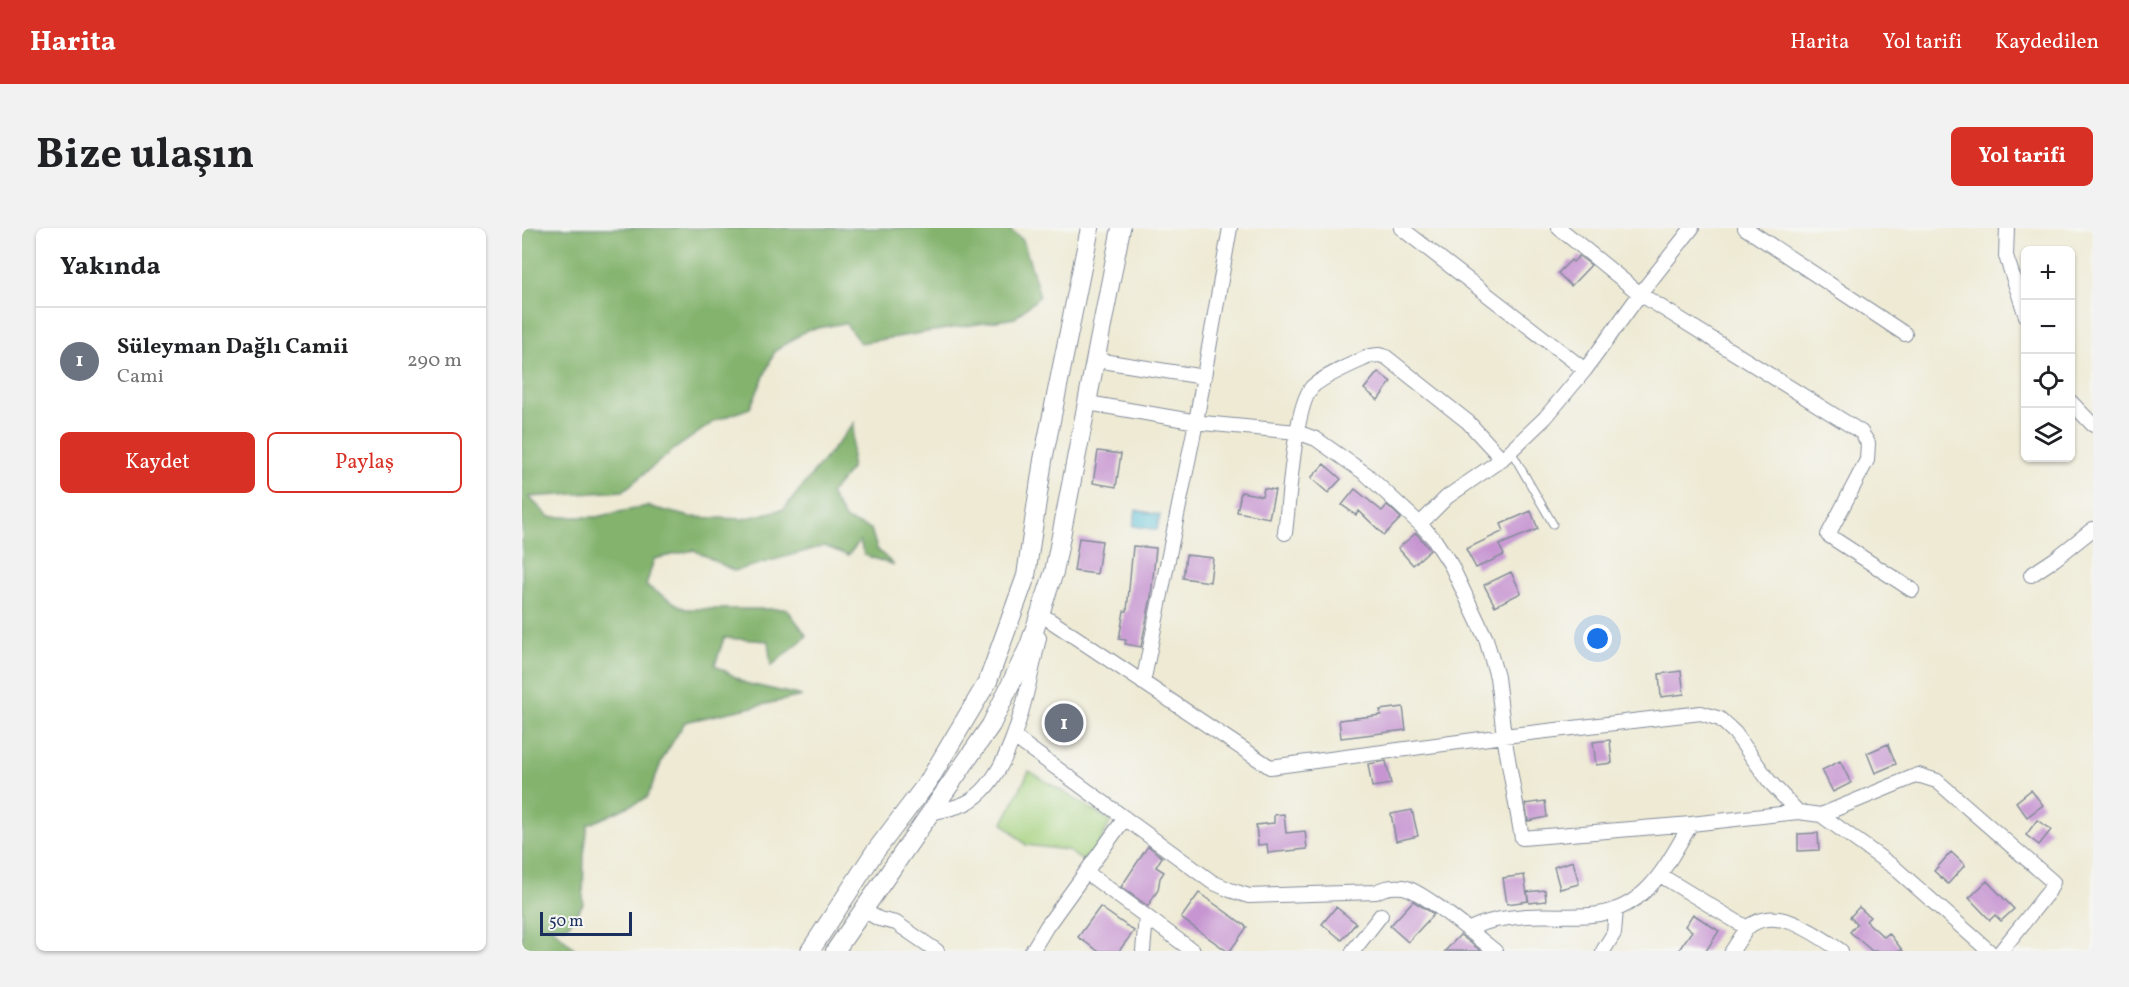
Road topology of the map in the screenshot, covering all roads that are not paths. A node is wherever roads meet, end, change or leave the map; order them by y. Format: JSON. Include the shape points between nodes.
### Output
{"nodes":[{"id":1,"x":1090,"y":228,"type":"edge"},
{"id":2,"x":1121,"y":228,"type":"edge"},
{"id":3,"x":1230,"y":228,"type":"edge"},
{"id":4,"x":1401,"y":228,"type":"edge"},
{"id":5,"x":1559,"y":228,"type":"edge"},
{"id":6,"x":1692,"y":228,"type":"edge"},
{"id":7,"x":2007,"y":228,"type":"edge"},
{"id":8,"x":1750,"y":229,"type":"edge"},
{"id":9,"x":1640,"y":294,"type":"junction"},
{"id":10,"x":2021,"y":303,"type":"edge"},
{"id":11,"x":1905,"y":334,"type":"dead end"},
{"id":12,"x":1096,"y":360,"type":"junction"},
{"id":13,"x":1585,"y":370,"type":"junction"},
{"id":14,"x":1204,"y":377,"type":"junction"},
{"id":15,"x":1088,"y":403,"type":"junction"},
{"id":16,"x":2075,"y":406,"type":"edge"},
{"id":17,"x":1196,"y":422,"type":"junction"},
{"id":18,"x":2093,"y":425,"type":"edge"},
{"id":19,"x":1297,"y":432,"type":"junction"},
{"id":20,"x":1507,"y":455,"type":"junction"},
{"id":21,"x":1420,"y":524,"type":"junction"},
{"id":22,"x":1553,"y":524,"type":"dead end"},
{"id":23,"x":2093,"y":530,"type":"edge"},
{"id":24,"x":1285,"y":533,"type":"dead end"},
{"id":25,"x":1054,"y":572,"type":"junction"},
{"id":26,"x":2031,"y":575,"type":"dead end"},
{"id":27,"x":1912,"y":590,"type":"dead end"},
{"id":28,"x":1045,"y":617,"type":"junction"},
{"id":29,"x":1143,"y":683,"type":"junction"},
{"id":30,"x":1504,"y":736,"type":"junction"},
{"id":31,"x":1014,"y":737,"type":"junction"},
{"id":32,"x":1798,"y":812,"type":"junction"},
{"id":33,"x":931,"y":813,"type":"junction"},
{"id":34,"x":1821,"y":815,"type":"junction"},
{"id":35,"x":1125,"y":818,"type":"junction"},
{"id":36,"x":1690,"y":824,"type":"junction"},
{"id":37,"x":1086,"y":872,"type":"junction"},
{"id":38,"x":1660,"y":875,"type":"junction"},
{"id":39,"x":1616,"y":909,"type":"junction"},
{"id":40,"x":863,"y":910,"type":"junction"},
{"id":41,"x":1381,"y":915,"type":"dead end"},
{"id":42,"x":1146,"y":917,"type":"junction"},
{"id":43,"x":1747,"y":928,"type":"junction"},
{"id":44,"x":1468,"y":930,"type":"junction"},
{"id":45,"x":1490,"y":949,"type":"edge"},
{"id":46,"x":810,"y":951,"type":"edge"},
{"id":47,"x":836,"y":951,"type":"edge"},
{"id":48,"x":937,"y":951,"type":"edge"},
{"id":49,"x":1032,"y":951,"type":"edge"},
{"id":50,"x":1143,"y":951,"type":"edge"},
{"id":51,"x":1193,"y":951,"type":"edge"},
{"id":52,"x":1353,"y":951,"type":"edge"},
{"id":53,"x":1603,"y":951,"type":"edge"},
{"id":54,"x":1732,"y":951,"type":"edge"},
{"id":55,"x":1841,"y":951,"type":"edge"},
{"id":56,"x":1989,"y":951,"type":"edge"},
{"id":57,"x":2001,"y":951,"type":"edge"}],
"edges":[{"from":1,"to":46,"type":"main road","via":[[1043,460],[1026,576],[988,681],[928,782],[874,853]]},
{"from":2,"to":12,"type":"main road"},
{"from":3,"to":14,"type":"street"},
{"from":4,"to":13,"type":"street"},
{"from":5,"to":9,"type":"street"},
{"from":6,"to":9,"type":"street"},
{"from":7,"to":10,"type":"street","via":[[2006,256]]},
{"from":8,"to":11,"type":"street"},
{"from":9,"to":13,"type":"street"},
{"from":9,"to":27,"type":"street","via":[[1861,432],[1868,443],[1867,460],[1828,535]]},
{"from":12,"to":14,"type":"street"},
{"from":12,"to":15,"type":"main road"},
{"from":13,"to":20,"type":"street"},
{"from":14,"to":17,"type":"street"},
{"from":15,"to":17,"type":"street"},
{"from":15,"to":25,"type":"main road"},
{"from":16,"to":18,"type":"street"},
{"from":17,"to":19,"type":"street"},
{"from":17,"to":29,"type":"street"},
{"from":19,"to":20,"type":"street","via":[[1307,395],[1315,384],[1379,355]]},
{"from":19,"to":21,"type":"street","via":[[1316,439],[1366,474]]},
{"from":19,"to":24,"type":"street"},
{"from":20,"to":21,"type":"street","via":[[1447,497]]},
{"from":20,"to":22,"type":"lane"},
{"from":21,"to":30,"type":"street","via":[[1451,565],[1486,639],[1497,677]]},
{"from":23,"to":26,"type":"street"},
{"from":25,"to":28,"type":"street"},
{"from":25,"to":33,"type":"main road","via":[[1029,646],[991,725]]},
{"from":28,"to":29,"type":"street"},
{"from":28,"to":31,"type":"street"},
{"from":29,"to":30,"type":"street","via":[[1270,767]]},
{"from":30,"to":32,"type":"street","via":[[1701,713],[1720,719],[1735,733],[1769,781]]},
{"from":30,"to":36,"type":"street","via":[[1522,838]]},
{"from":31,"to":33,"type":"street","via":[[988,787],[966,803]]},
{"from":31,"to":35,"type":"street"},
{"from":32,"to":34,"type":"street"},
{"from":32,"to":36,"type":"street"},
{"from":33,"to":40,"type":"main road"},
{"from":34,"to":56,"type":"street","via":[[1895,868]]},
{"from":34,"to":57,"type":"street","via":[[1918,776],[1937,781],[2052,882]]},
{"from":35,"to":37,"type":"street"},
{"from":35,"to":44,"type":"street","via":[[1212,882],[1230,890],[1249,896],[1283,896],[1405,887]]},
{"from":36,"to":38,"type":"street"},
{"from":37,"to":42,"type":"street"},
{"from":37,"to":49,"type":"street"},
{"from":38,"to":39,"type":"street","via":[[1630,904]]},
{"from":38,"to":43,"type":"street"},
{"from":39,"to":44,"type":"street","via":[[1598,914],[1491,920]]},
{"from":39,"to":53,"type":"street","via":[[1614,933]]},
{"from":40,"to":47,"type":"main road"},
{"from":40,"to":48,"type":"street","via":[[879,920],[896,923]]},
{"from":41,"to":52,"type":"street"},
{"from":42,"to":50,"type":"street"},
{"from":42,"to":51,"type":"street"},
{"from":43,"to":54,"type":"street"},
{"from":43,"to":55,"type":"street","via":[[1756,921],[1778,919],[1806,927]]},
{"from":44,"to":45,"type":"street"}]}
